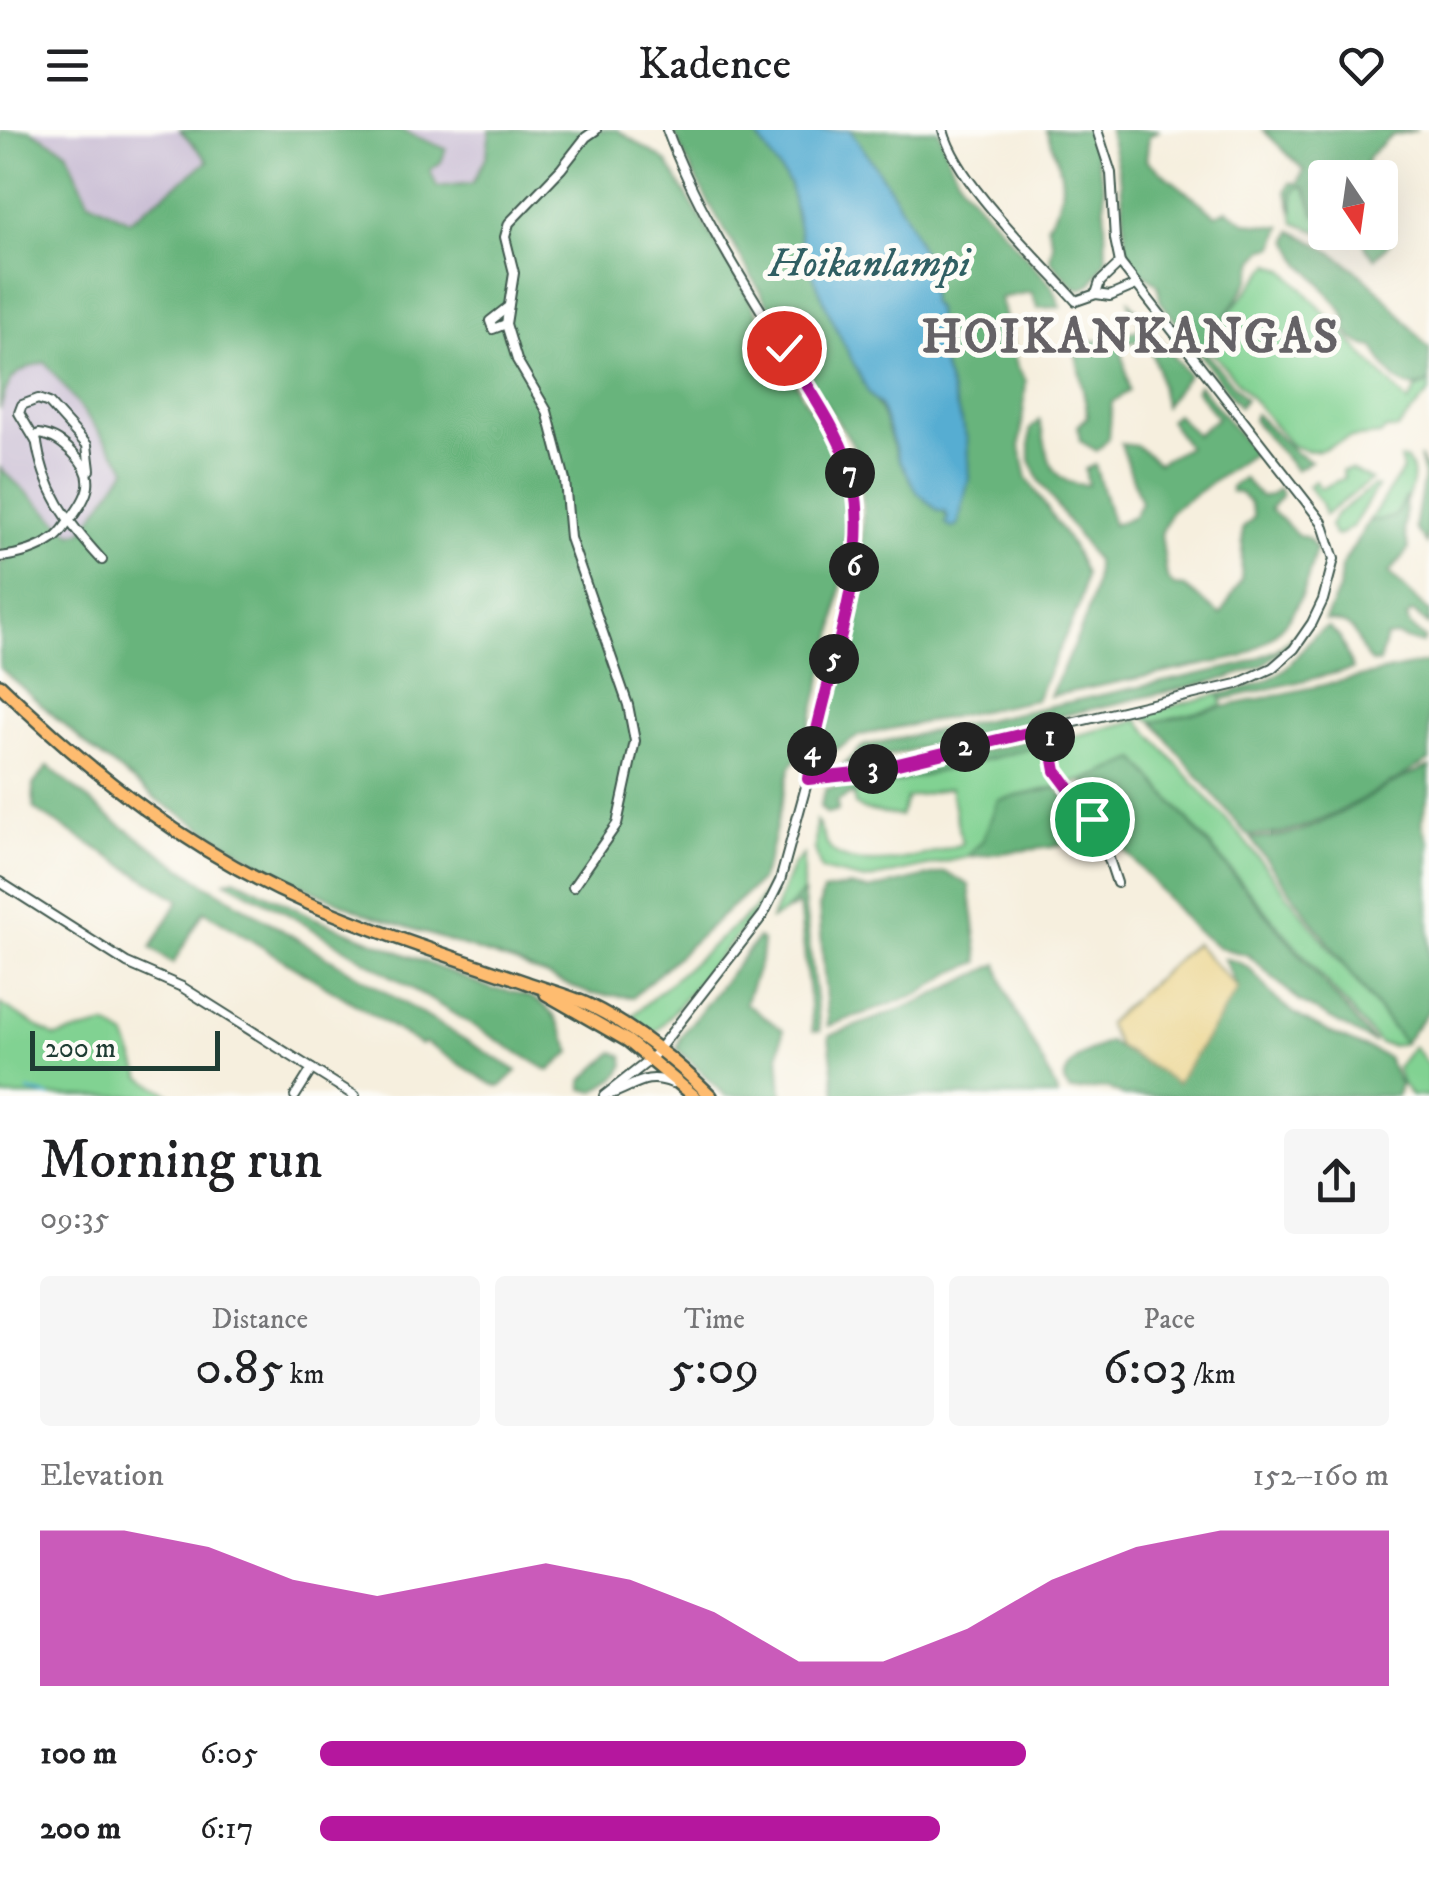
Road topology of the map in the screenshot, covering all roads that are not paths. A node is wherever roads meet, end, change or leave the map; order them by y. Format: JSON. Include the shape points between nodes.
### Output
{"nodes":[{"id":1,"x":596,"y":130,"type":"edge"},
{"id":2,"x":667,"y":130,"type":"edge"},
{"id":3,"x":943,"y":130,"type":"edge"},
{"id":4,"x":1097,"y":130,"type":"edge"},
{"id":5,"x":1120,"y":263,"type":"junction"},
{"id":6,"x":1136,"y":286,"type":"junction"},
{"id":7,"x":1096,"y":294,"type":"junction"},
{"id":8,"x":508,"y":306,"type":"junction"},
{"id":9,"x":506,"y":324,"type":"junction"},
{"id":10,"x":36,"y":442,"type":"junction"},
{"id":11,"x":90,"y":474,"type":"junction"},
{"id":12,"x":68,"y":523,"type":"junction"},
{"id":13,"x":0,"y":557,"type":"edge"},
{"id":14,"x":102,"y":560,"type":"dead end"},
{"id":15,"x":0,"y":685,"type":"edge"},
{"id":16,"x":1048,"y":728,"type":"junction"},
{"id":17,"x":808,"y":779,"type":"junction"},
{"id":18,"x":0,"y":882,"type":"edge"},
{"id":19,"x":1116,"y":884,"type":"dead end"},
{"id":20,"x":573,"y":886,"type":"dead end"},
{"id":21,"x":655,"y":1054,"type":"junction"},
{"id":22,"x":312,"y":1069,"type":"junction"},
{"id":23,"x":691,"y":1093,"type":"edge"},
{"id":24,"x":605,"y":1095,"type":"edge"},
{"id":25,"x":294,"y":1096,"type":"edge"},
{"id":26,"x":356,"y":1096,"type":"edge"},
{"id":27,"x":711,"y":1096,"type":"edge"}],
"edges":[{"from":1,"to":8,"type":"street","via":[[509,223],[505,237],[514,286]]},
{"from":2,"to":17,"type":"street","via":[[706,213],[830,426],[854,483],[854,563]]},
{"from":3,"to":7,"type":"street","via":[[990,207],[1076,300]]},
{"from":4,"to":5,"type":"street","via":[[1111,173]]},
{"from":5,"to":6,"type":"street"},
{"from":5,"to":7,"type":"street"},
{"from":6,"to":7,"type":"street"},
{"from":6,"to":16,"type":"street","via":[[1308,502],[1334,558],[1312,623],[1272,668],[1237,684]]},
{"from":8,"to":9,"type":"street"},
{"from":8,"to":9,"type":"street","via":[[490,321],[493,329]]},
{"from":9,"to":20,"type":"street","via":[[517,360],[546,411],[566,480],[570,538],[633,724],[634,755],[617,824]]},
{"from":10,"to":11,"type":"street","via":[[39,434],[49,435]]},
{"from":10,"to":11,"type":"street","via":[[19,414],[22,405],[38,399],[87,444]]},
{"from":10,"to":12,"type":"street"},
{"from":11,"to":12,"type":"street","via":[[89,490]]},
{"from":12,"to":13,"type":"street","via":[[43,545]]},
{"from":12,"to":14,"type":"street"},
{"from":15,"to":21,"type":"highway","via":[[112,785],[217,857],[365,927],[591,1006]]},
{"from":16,"to":17,"type":"street","via":[[856,774]]},
{"from":16,"to":19,"type":"street","via":[[1056,771],[1102,838]]},
{"from":17,"to":21,"type":"street","via":[[780,881],[763,915]]},
{"from":18,"to":22,"type":"street"},
{"from":21,"to":23,"type":"highway"},
{"from":21,"to":24,"type":"street"},
{"from":21,"to":27,"type":"highway"},
{"from":22,"to":25,"type":"street"},
{"from":22,"to":26,"type":"street"},
{"from":23,"to":24,"type":"street","via":[[652,1077]]}]}
